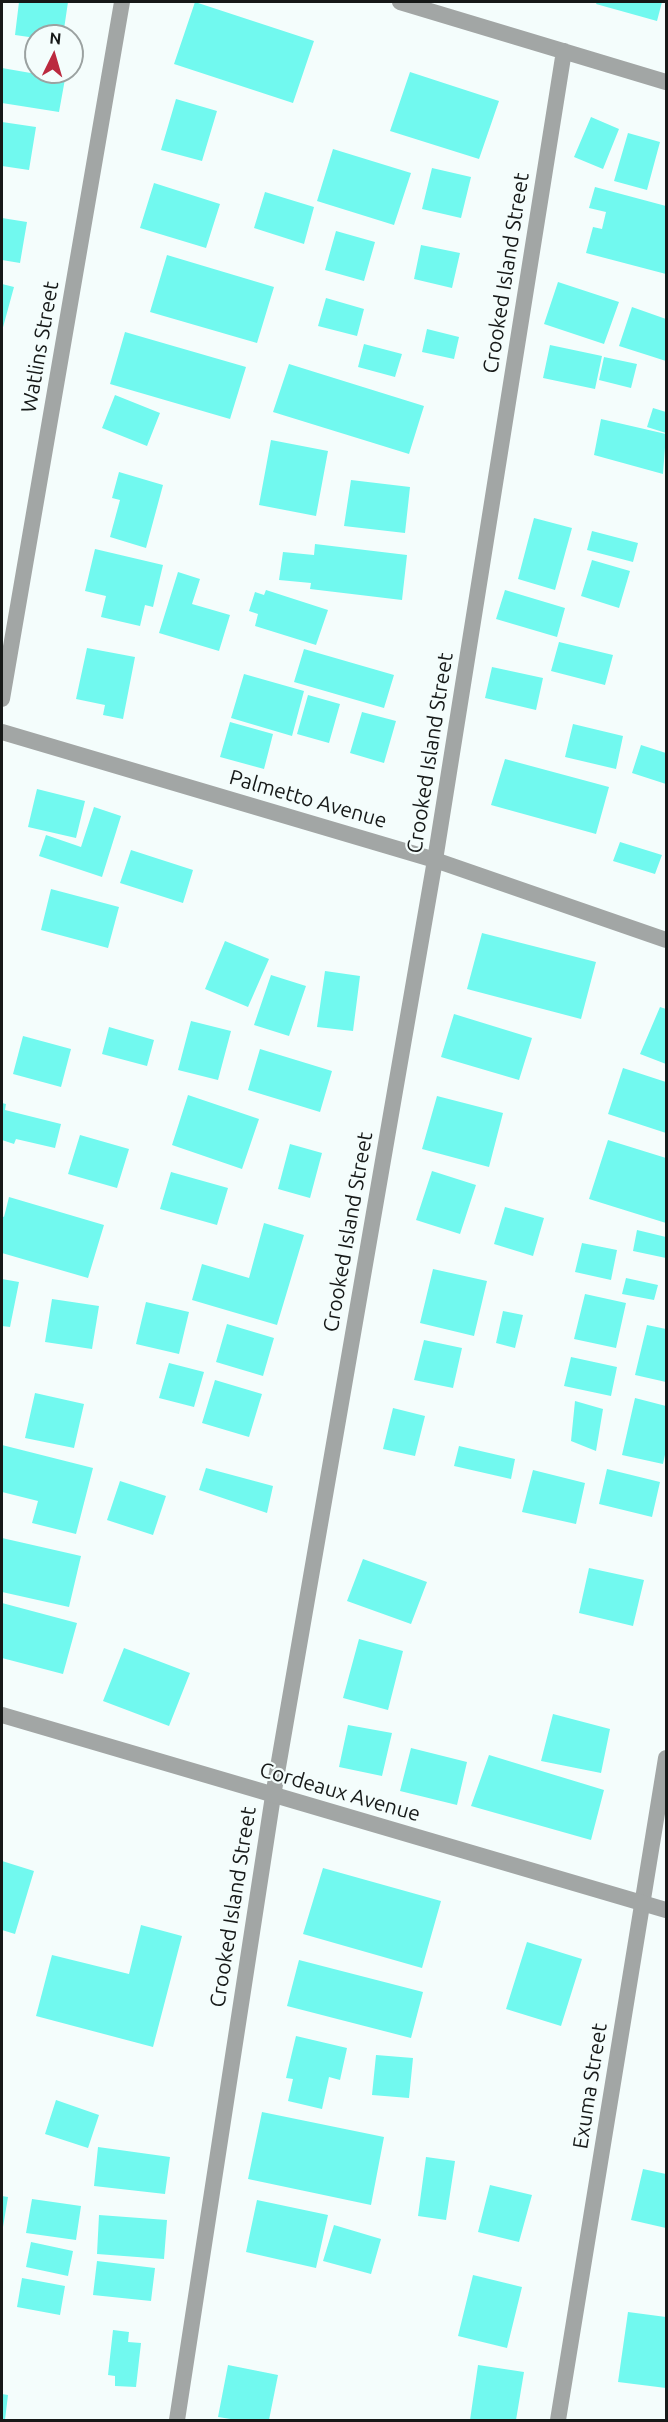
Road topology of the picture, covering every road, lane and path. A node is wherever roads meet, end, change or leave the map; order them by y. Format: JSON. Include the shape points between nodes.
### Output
{"nodes":[{"id":1,"x":122,"y":2,"type":"edge"},
{"id":2,"x":400,"y":2,"type":"edge"},
{"id":3,"x":444,"y":8,"type":"edge"},
{"id":4,"x":564,"y":51,"type":"junction"},
{"id":5,"x":666,"y":82,"type":"edge"},
{"id":6,"x":2,"y":699,"type":"edge"},
{"id":7,"x":2,"y":732,"type":"edge"},
{"id":8,"x":435,"y":860,"type":"junction"},
{"id":9,"x":666,"y":940,"type":"edge"},
{"id":10,"x":2,"y":1715,"type":"edge"},
{"id":11,"x":666,"y":1758,"type":"edge"},
{"id":12,"x":273,"y":1796,"type":"junction"},
{"id":13,"x":642,"y":1903,"type":"junction"},
{"id":14,"x":666,"y":1910,"type":"edge"},
{"id":15,"x":177,"y":2421,"type":"edge"},
{"id":16,"x":558,"y":2421,"type":"edge"}],
"edges":[{"from":1,"to":6,"type":"street","name":"Watlins Street"},
{"from":2,"to":3,"type":"street"},
{"from":3,"to":4,"type":"street"},
{"from":4,"to":5,"type":"street"},
{"from":4,"to":8,"type":"street","name":"Crooked Island Street"},
{"from":7,"to":8,"type":"street","name":"Palmetto Avenue"},
{"from":8,"to":9,"type":"street","name":"Palmetto Avenue"},
{"from":8,"to":12,"type":"street","name":"Crooked Island Street"},
{"from":10,"to":12,"type":"street","name":"Cordeaux Avenue"},
{"from":11,"to":13,"type":"street","name":"Exuma Street"},
{"from":12,"to":13,"type":"street","name":"Cordeaux Avenue"},
{"from":12,"to":15,"type":"street","name":"Crooked Island Street"},
{"from":13,"to":14,"type":"street","name":"Cordeaux Avenue"},
{"from":13,"to":16,"type":"street","name":"Exuma Street"}]}
